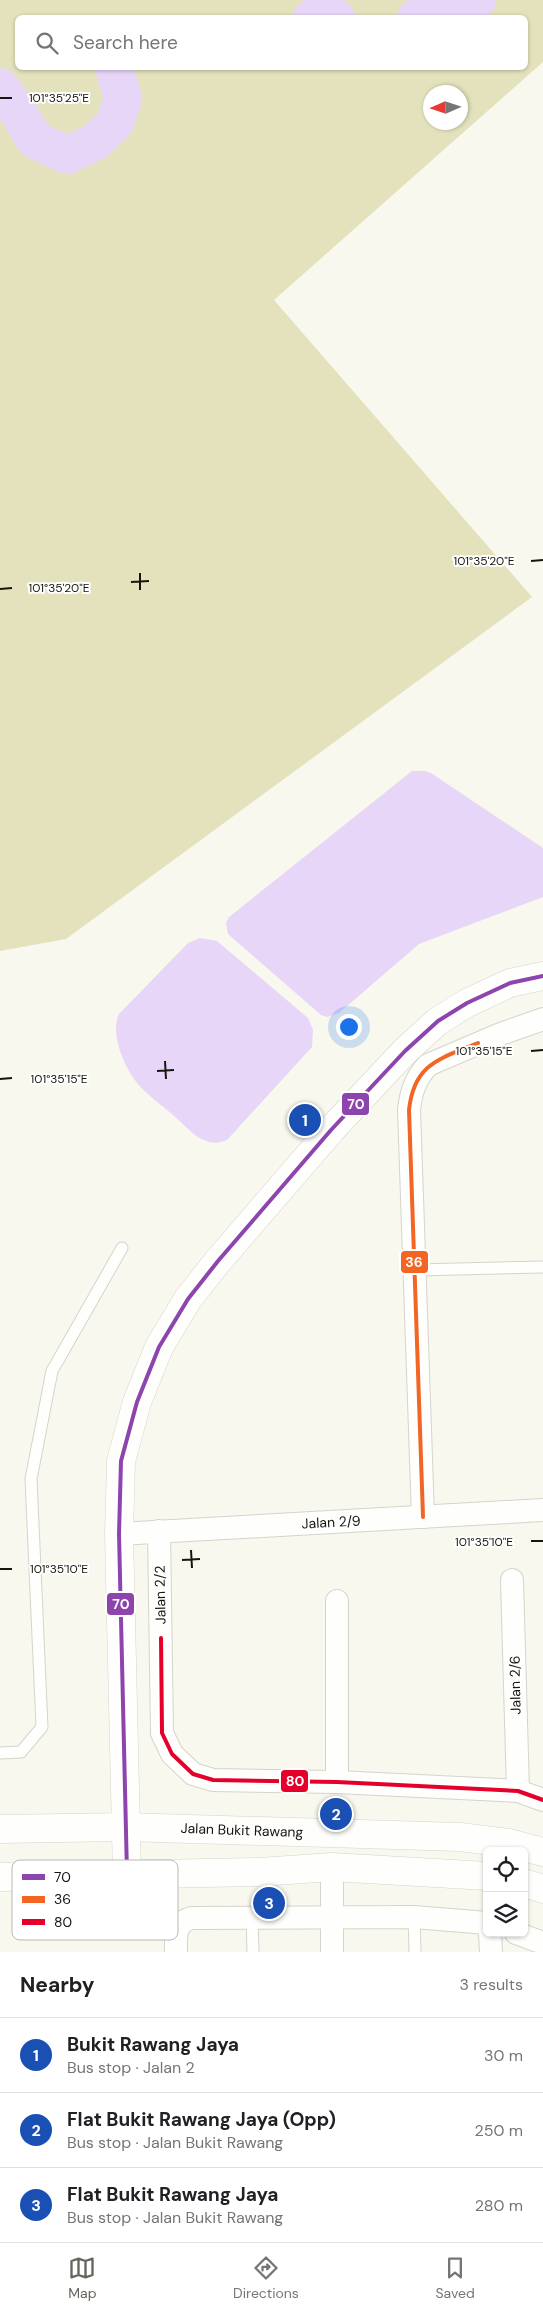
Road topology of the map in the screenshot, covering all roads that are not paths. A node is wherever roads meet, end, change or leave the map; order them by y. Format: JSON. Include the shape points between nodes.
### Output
{"nodes":[{"id":1,"x":543,"y":976,"type":"edge"},
{"id":2,"x":543,"y":1019,"type":"edge"},
{"id":3,"x":122,"y":1248,"type":"dead end"},
{"id":4,"x":543,"y":1267,"type":"edge"},
{"id":5,"x":415,"y":1270,"type":"junction"},
{"id":6,"x":543,"y":1510,"type":"edge"},
{"id":7,"x":423,"y":1517,"type":"junction"},
{"id":8,"x":159,"y":1531,"type":"junction"},
{"id":9,"x":119,"y":1534,"type":"junction"},
{"id":10,"x":512,"y":1580,"type":"dead end"},
{"id":11,"x":337,"y":1601,"type":"dead end"},
{"id":12,"x":0,"y":1753,"type":"edge"},
{"id":13,"x":337,"y":1782,"type":"junction"},
{"id":14,"x":518,"y":1791,"type":"junction"},
{"id":15,"x":543,"y":1800,"type":"edge"},
{"id":16,"x":125,"y":1827,"type":"junction"},
{"id":17,"x":0,"y":1829,"type":"edge"},
{"id":18,"x":543,"y":1852,"type":"edge"},
{"id":19,"x":126,"y":1860,"type":"edge"},
{"id":20,"x":332,"y":1867,"type":"junction"},
{"id":21,"x":178,"y":1873,"type":"edge"},
{"id":22,"x":483,"y":1876,"type":"edge"},
{"id":23,"x":528,"y":1884,"type":"edge"},
{"id":24,"x":543,"y":1889,"type":"edge"},
{"id":25,"x":332,"y":1917,"type":"junction"},
{"id":26,"x":414,"y":1917,"type":"junction"},
{"id":27,"x":252,"y":1918,"type":"junction"},
{"id":28,"x":483,"y":1924,"type":"edge"},
{"id":29,"x":178,"y":1927,"type":"edge"},
{"id":30,"x":490,"y":1937,"type":"edge"},
{"id":31,"x":527,"y":1937,"type":"edge"},
{"id":32,"x":543,"y":1943,"type":"edge"},
{"id":33,"x":253,"y":1952,"type":"edge"},
{"id":34,"x":332,"y":1952,"type":"edge"},
{"id":35,"x":415,"y":1952,"type":"edge"},
{"id":36,"x":491,"y":1952,"type":"edge"}],
"edges":[{"from":1,"to":9,"type":"street","via":[[510,983],[438,1021],[331,1130],[188,1298],[159,1347],[137,1402],[121,1461]]},
{"from":2,"to":5,"type":"street","via":[[443,1058],[428,1065],[419,1075],[409,1110]]},
{"from":3,"to":12,"type":"lane","via":[[52,1371],[31,1479],[42,1727],[22,1752]]},
{"from":4,"to":5,"type":"lane"},
{"from":5,"to":7,"type":"street"},
{"from":6,"to":7,"type":"street","name":"Jalan 2/9"},
{"from":7,"to":8,"type":"street","name":"Jalan 2/9"},
{"from":8,"to":9,"type":"street","name":"Jalan 2/9"},
{"from":8,"to":13,"type":"street","name":"Jalan 2/2","via":[[162,1733],[172,1754],[193,1774],[213,1780]]},
{"from":9,"to":16,"type":"street"},
{"from":10,"to":14,"type":"street","name":"Jalan 2/6"},
{"from":11,"to":13,"type":"street"},
{"from":13,"to":14,"type":"street","name":"Jalan 2/2"},
{"from":14,"to":15,"type":"street","name":"Jalan 2/2"},
{"from":16,"to":17,"type":"street","name":"Jalan Bukit Rawang"},
{"from":16,"to":18,"type":"street","name":"Jalan Bukit Rawang","via":[[460,1837],[509,1843]]},
{"from":16,"to":19,"type":"street"},
{"from":20,"to":21,"type":"street"},
{"from":20,"to":22,"type":"street"},
{"from":20,"to":25,"type":"street"},
{"from":23,"to":24,"type":"street"},
{"from":25,"to":26,"type":"street"},
{"from":25,"to":27,"type":"street"},
{"from":25,"to":34,"type":"street"},
{"from":26,"to":28,"type":"street"},
{"from":26,"to":35,"type":"lane"},
{"from":27,"to":29,"type":"street","via":[[186,1919]]},
{"from":27,"to":33,"type":"lane"},
{"from":30,"to":36,"type":"street"},
{"from":31,"to":32,"type":"street"}]}
